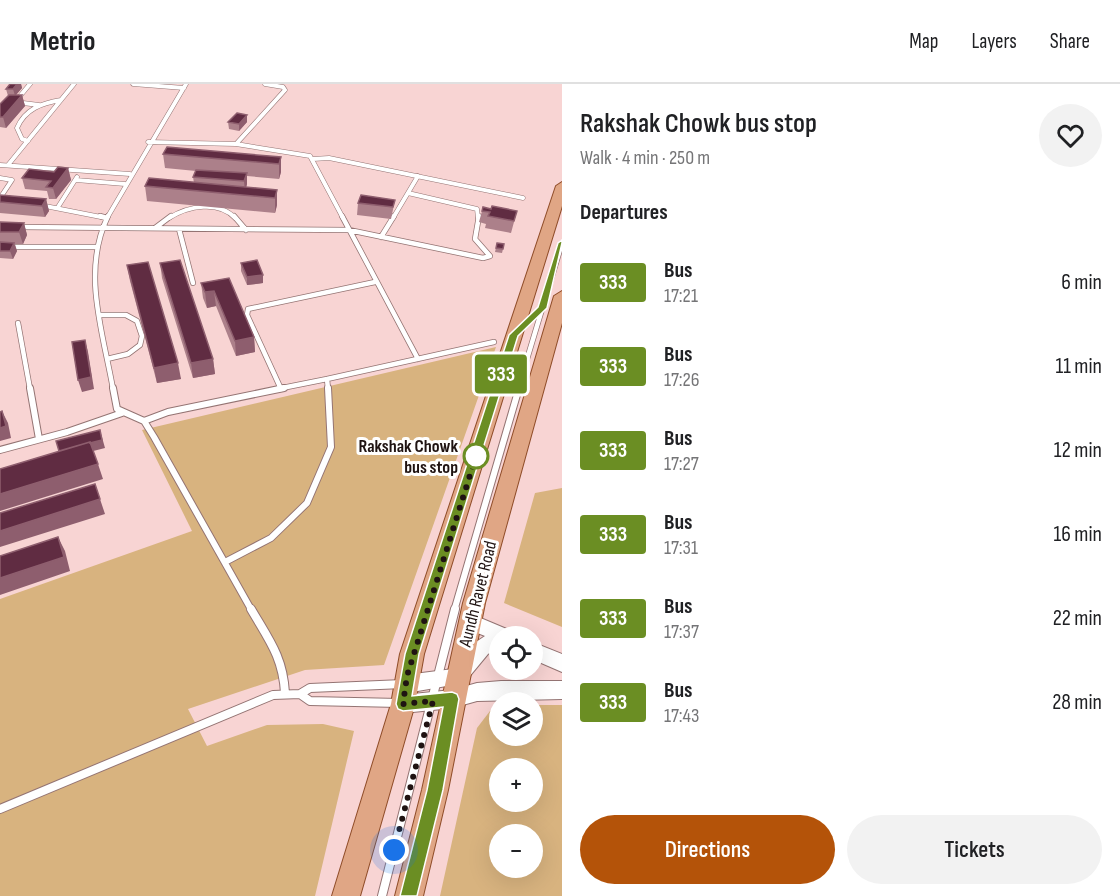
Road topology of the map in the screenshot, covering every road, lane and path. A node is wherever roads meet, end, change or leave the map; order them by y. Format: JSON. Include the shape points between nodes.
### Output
{"nodes":[{"id":1,"x":30,"y":84,"type":"edge"},
{"id":2,"x":74,"y":84,"type":"edge"},
{"id":3,"x":133,"y":84,"type":"edge"},
{"id":4,"x":144,"y":84,"type":"edge"},
{"id":5,"x":265,"y":84,"type":"edge"},
{"id":6,"x":291,"y":84,"type":"edge"},
{"id":7,"x":185,"y":86,"type":"edge"},
{"id":8,"x":285,"y":90,"type":"junction"},
{"id":9,"x":62,"y":100,"type":"junction"},
{"id":10,"x":40,"y":105,"type":"junction"},
{"id":11,"x":28,"y":141,"type":"junction"},
{"id":12,"x":148,"y":142,"type":"junction"},
{"id":13,"x":192,"y":142,"type":"junction"},
{"id":14,"x":236,"y":144,"type":"junction"},
{"id":15,"x":197,"y":149,"type":"edge"},
{"id":16,"x":276,"y":149,"type":"junction"},
{"id":17,"x":268,"y":154,"type":"edge"},
{"id":18,"x":313,"y":159,"type":"junction"},
{"id":19,"x":0,"y":165,"type":"edge"},
{"id":20,"x":8,"y":165,"type":"junction"},
{"id":21,"x":81,"y":171,"type":"junction"},
{"id":22,"x":130,"y":174,"type":"junction"},
{"id":23,"x":418,"y":176,"type":"junction"},
{"id":24,"x":0,"y":178,"type":"edge"},
{"id":25,"x":76,"y":180,"type":"junction"},
{"id":26,"x":125,"y":184,"type":"junction"},
{"id":27,"x":562,"y":186,"type":"edge"},
{"id":28,"x":2,"y":193,"type":"edge"},
{"id":29,"x":408,"y":193,"type":"junction"},
{"id":30,"x":523,"y":198,"type":"dead end"},
{"id":31,"x":1,"y":200,"type":"edge"},
{"id":32,"x":36,"y":205,"type":"edge"},
{"id":33,"x":58,"y":207,"type":"junction"},
{"id":34,"x":107,"y":218,"type":"junction"},
{"id":35,"x":11,"y":227,"type":"edge"},
{"id":36,"x":102,"y":228,"type":"junction"},
{"id":37,"x":155,"y":228,"type":"junction"},
{"id":38,"x":179,"y":229,"type":"junction"},
{"id":39,"x":246,"y":230,"type":"junction"},
{"id":40,"x":349,"y":230,"type":"junction"},
{"id":41,"x":381,"y":237,"type":"junction"},
{"id":42,"x":562,"y":243,"type":"edge"},
{"id":43,"x":0,"y":247,"type":"edge"},
{"id":44,"x":97,"y":247,"type":"junction"},
{"id":45,"x":375,"y":282,"type":"junction"},
{"id":46,"x":193,"y":283,"type":"dead end"},
{"id":47,"x":562,"y":296,"type":"edge"},
{"id":48,"x":543,"y":308,"type":"junction"},
{"id":49,"x":99,"y":315,"type":"junction"},
{"id":50,"x":18,"y":323,"type":"dead end"},
{"id":51,"x":504,"y":339,"type":"junction"},
{"id":52,"x":107,"y":359,"type":"junction"},
{"id":53,"x":418,"y":359,"type":"junction"},
{"id":54,"x":327,"y":380,"type":"junction"},
{"id":55,"x":281,"y":389,"type":"junction"},
{"id":56,"x":122,"y":413,"type":"junction"},
{"id":57,"x":144,"y":421,"type":"junction"},
{"id":58,"x":39,"y":440,"type":"junction"},
{"id":59,"x":0,"y":450,"type":"edge"},
{"id":60,"x":225,"y":562,"type":"junction"},
{"id":61,"x":471,"y":622,"type":"junction"},
{"id":62,"x":489,"y":630,"type":"edge"},
{"id":63,"x":489,"y":644,"type":"edge"},
{"id":64,"x":543,"y":655,"type":"edge"},
{"id":65,"x":562,"y":663,"type":"edge"},
{"id":66,"x":445,"y":689,"type":"junction"},
{"id":67,"x":562,"y":690,"type":"edge"},
{"id":68,"x":285,"y":693,"type":"junction"},
{"id":69,"x":300,"y":694,"type":"junction"},
{"id":70,"x":405,"y":694,"type":"junction"},
{"id":71,"x":0,"y":809,"type":"edge"},
{"id":72,"x":346,"y":896,"type":"edge"},
{"id":73,"x":382,"y":896,"type":"edge"},
{"id":74,"x":408,"y":896,"type":"edge"}],
"edges":[{"from":1,"to":10,"type":"lane","via":[[15,102]]},
{"from":2,"to":9,"type":"lane"},
{"from":3,"to":4,"type":"lane"},
{"from":4,"to":7,"type":"lane"},
{"from":5,"to":8,"type":"lane"},
{"from":6,"to":8,"type":"lane"},
{"from":7,"to":12,"type":"lane"},
{"from":8,"to":14,"type":"lane"},
{"from":9,"to":10,"type":"lane"},
{"from":9,"to":11,"type":"lane"},
{"from":10,"to":11,"type":"lane","via":[[21,118],[17,126],[22,139]]},
{"from":11,"to":20,"type":"lane"},
{"from":12,"to":13,"type":"lane"},
{"from":12,"to":22,"type":"lane"},
{"from":13,"to":14,"type":"lane"},
{"from":13,"to":15,"type":"lane"},
{"from":14,"to":16,"type":"lane"},
{"from":16,"to":17,"type":"lane"},
{"from":16,"to":18,"type":"lane"},
{"from":18,"to":23,"type":"lane","via":[[329,158]]},
{"from":18,"to":40,"type":"lane"},
{"from":19,"to":20,"type":"lane"},
{"from":20,"to":21,"type":"lane"},
{"from":21,"to":22,"type":"lane"},
{"from":21,"to":25,"type":"lane"},
{"from":22,"to":26,"type":"lane"},
{"from":23,"to":29,"type":"lane"},
{"from":23,"to":30,"type":"lane"},
{"from":24,"to":28,"type":"lane","via":[[12,180]]},
{"from":25,"to":26,"type":"lane"},
{"from":25,"to":33,"type":"lane"},
{"from":26,"to":34,"type":"lane"},
{"from":27,"to":51,"type":"main road"},
{"from":28,"to":31,"type":"lane"},
{"from":29,"to":41,"type":"lane"},
{"from":29,"to":41,"type":"lane","via":[[477,209],[475,239],[490,256],[483,258]]},
{"from":32,"to":33,"type":"lane"},
{"from":33,"to":34,"type":"lane"},
{"from":34,"to":36,"type":"lane"},
{"from":35,"to":36,"type":"lane"},
{"from":36,"to":37,"type":"lane"},
{"from":36,"to":44,"type":"lane"},
{"from":37,"to":38,"type":"lane"},
{"from":37,"to":39,"type":"lane","via":[[183,209],[207,208],[228,210]]},
{"from":38,"to":39,"type":"lane"},
{"from":38,"to":46,"type":"lane"},
{"from":39,"to":40,"type":"lane"},
{"from":40,"to":41,"type":"lane"},
{"from":40,"to":45,"type":"lane"},
{"from":42,"to":48,"type":"lane"},
{"from":43,"to":44,"type":"lane"},
{"from":44,"to":49,"type":"lane","via":[[93,277]]},
{"from":45,"to":53,"type":"lane"},
{"from":45,"to":55,"type":"lane","via":[[248,309],[247,315]]},
{"from":47,"to":61,"type":"main road","name":"Aundh Ravet Road"},
{"from":48,"to":51,"type":"lane"},
{"from":48,"to":66,"type":"lane","via":[[464,570]]},
{"from":49,"to":52,"type":"lane"},
{"from":49,"to":52,"type":"lane","via":[[126,315],[137,321],[142,336],[140,345],[128,354]]},
{"from":50,"to":58,"type":"lane"},
{"from":51,"to":53,"type":"lane"},
{"from":51,"to":70,"type":"main road","via":[[412,654]]},
{"from":52,"to":56,"type":"lane","via":[[115,404]]},
{"from":53,"to":54,"type":"lane"},
{"from":54,"to":55,"type":"lane"},
{"from":54,"to":60,"type":"lane","via":[[331,447],[307,503],[271,538]]},
{"from":55,"to":57,"type":"lane","via":[[168,412]]},
{"from":56,"to":57,"type":"lane"},
{"from":56,"to":58,"type":"lane"},
{"from":57,"to":60,"type":"lane"},
{"from":58,"to":59,"type":"lane"},
{"from":60,"to":68,"type":"lane","via":[[280,660]]},
{"from":61,"to":62,"type":"street"},
{"from":61,"to":66,"type":"main road","name":"Aundh Ravet Road"},
{"from":63,"to":66,"type":"street"},
{"from":64,"to":65,"type":"street"},
{"from":66,"to":67,"type":"street"},
{"from":66,"to":70,"type":"street"},
{"from":66,"to":73,"type":"lane"},
{"from":66,"to":74,"type":"main road","name":"Aundh Ravet Road","via":[[435,790]]},
{"from":68,"to":69,"type":"lane"},
{"from":68,"to":71,"type":"lane"},
{"from":69,"to":70,"type":"lane","via":[[310,701]]},
{"from":69,"to":70,"type":"lane","via":[[310,687]]},
{"from":70,"to":72,"type":"main road"}]}
